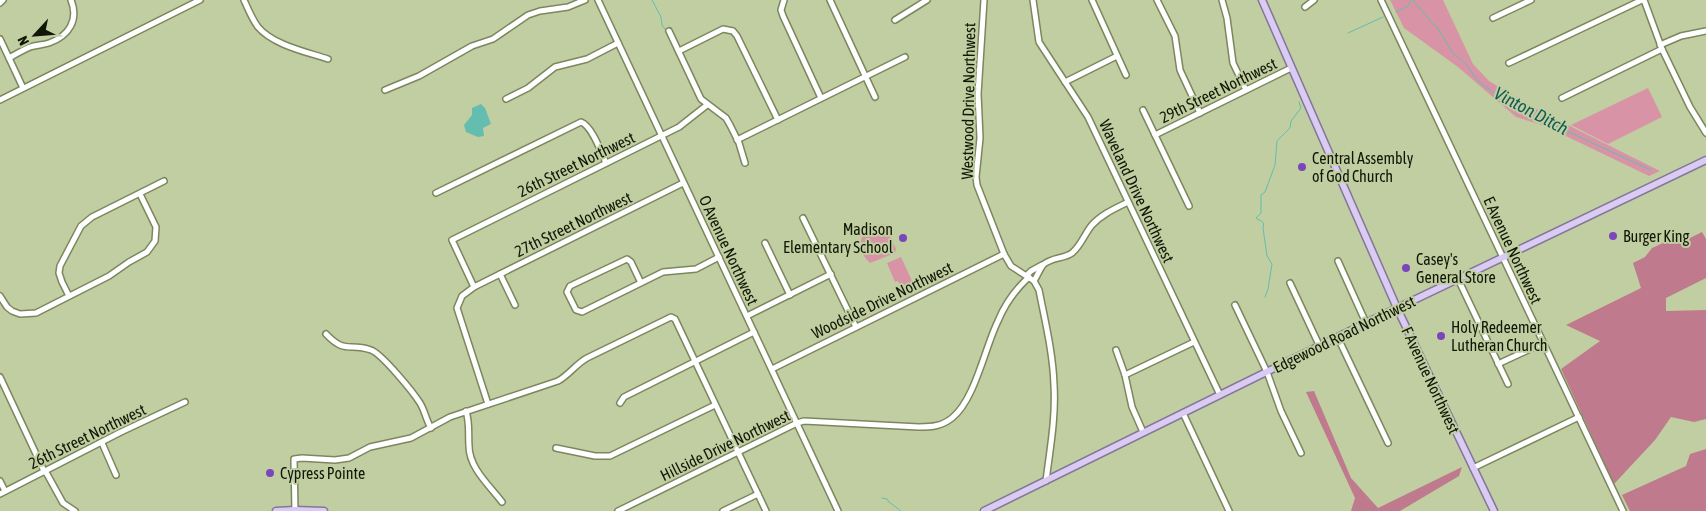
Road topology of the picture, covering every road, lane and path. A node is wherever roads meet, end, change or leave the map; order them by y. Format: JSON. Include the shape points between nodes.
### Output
{"nodes":[{"id":1,"x":3,"y":0,"type":"edge"},
{"id":2,"x":71,"y":0,"type":"edge"},
{"id":3,"x":200,"y":0,"type":"edge"},
{"id":4,"x":244,"y":0,"type":"edge"},
{"id":5,"x":585,"y":0,"type":"edge"},
{"id":6,"x":598,"y":0,"type":"edge"},
{"id":7,"x":784,"y":0,"type":"edge"},
{"id":8,"x":830,"y":0,"type":"edge"},
{"id":9,"x":927,"y":0,"type":"edge"},
{"id":10,"x":984,"y":0,"type":"edge"},
{"id":11,"x":1034,"y":0,"type":"edge"},
{"id":12,"x":1092,"y":0,"type":"edge"},
{"id":13,"x":1157,"y":0,"type":"edge"},
{"id":14,"x":1222,"y":0,"type":"edge"},
{"id":15,"x":1262,"y":0,"type":"edge"},
{"id":16,"x":1314,"y":0,"type":"edge"},
{"id":17,"x":1381,"y":0,"type":"edge"},
{"id":18,"x":1531,"y":0,"type":"edge"},
{"id":19,"x":1643,"y":0,"type":"edge"},
{"id":20,"x":0,"y":3,"type":"edge"},
{"id":21,"x":1305,"y":7,"type":"dead end"},
{"id":22,"x":1493,"y":18,"type":"dead end"},
{"id":23,"x":895,"y":20,"type":"dead end"},
{"id":24,"x":669,"y":31,"type":"dead end"},
{"id":25,"x":1706,"y":31,"type":"edge"},
{"id":26,"x":0,"y":39,"type":"edge"},
{"id":27,"x":618,"y":43,"type":"junction"},
{"id":28,"x":1661,"y":47,"type":"junction"},
{"id":29,"x":678,"y":51,"type":"junction"},
{"id":30,"x":1117,"y":56,"type":"junction"},
{"id":31,"x":905,"y":57,"type":"dead end"},
{"id":32,"x":9,"y":58,"type":"junction"},
{"id":33,"x":328,"y":60,"type":"dead end"},
{"id":34,"x":1509,"y":62,"type":"dead end"},
{"id":35,"x":1291,"y":68,"type":"junction"},
{"id":36,"x":1126,"y":75,"type":"dead end"},
{"id":37,"x":865,"y":76,"type":"junction"},
{"id":38,"x":1065,"y":82,"type":"junction"},
{"id":39,"x":23,"y":88,"type":"junction"},
{"id":40,"x":385,"y":90,"type":"dead end"},
{"id":41,"x":1246,"y":90,"type":"junction"},
{"id":42,"x":875,"y":97,"type":"dead end"},
{"id":43,"x":821,"y":98,"type":"junction"},
{"id":44,"x":1562,"y":98,"type":"dead end"},
{"id":45,"x":506,"y":99,"type":"dead end"},
{"id":46,"x":0,"y":100,"type":"edge"},
{"id":47,"x":707,"y":105,"type":"junction"},
{"id":48,"x":1143,"y":110,"type":"dead end"},
{"id":49,"x":1200,"y":113,"type":"junction"},
{"id":50,"x":778,"y":120,"type":"junction"},
{"id":51,"x":1706,"y":133,"type":"edge"},
{"id":52,"x":1155,"y":135,"type":"junction"},
{"id":53,"x":662,"y":136,"type":"junction"},
{"id":54,"x":738,"y":140,"type":"junction"},
{"id":55,"x":1706,"y":160,"type":"edge"},
{"id":56,"x":606,"y":163,"type":"junction"},
{"id":57,"x":745,"y":163,"type":"dead end"},
{"id":58,"x":164,"y":181,"type":"dead end"},
{"id":59,"x":684,"y":183,"type":"junction"},
{"id":60,"x":436,"y":193,"type":"dead end"},
{"id":61,"x":140,"y":194,"type":"junction"},
{"id":62,"x":1128,"y":202,"type":"junction"},
{"id":63,"x":1188,"y":206,"type":"dead end"},
{"id":64,"x":803,"y":218,"type":"dead end"},
{"id":65,"x":765,"y":243,"type":"dead end"},
{"id":66,"x":1004,"y":254,"type":"junction"},
{"id":67,"x":719,"y":257,"type":"junction"},
{"id":68,"x":1503,"y":258,"type":"junction"},
{"id":69,"x":1338,"y":261,"type":"dead end"},
{"id":70,"x":1043,"y":265,"type":"junction"},
{"id":71,"x":500,"y":274,"type":"junction"},
{"id":72,"x":831,"y":274,"type":"junction"},
{"id":73,"x":1030,"y":278,"type":"junction"},
{"id":74,"x":1458,"y":279,"type":"junction"},
{"id":75,"x":641,"y":283,"type":"junction"},
{"id":76,"x":1290,"y":283,"type":"dead end"},
{"id":77,"x":474,"y":286,"type":"junction"},
{"id":78,"x":790,"y":295,"type":"junction"},
{"id":79,"x":0,"y":296,"type":"edge"},
{"id":80,"x":69,"y":296,"type":"junction"},
{"id":81,"x":515,"y":305,"type":"dead end"},
{"id":82,"x":1235,"y":305,"type":"dead end"},
{"id":83,"x":1397,"y":308,"type":"junction"},
{"id":84,"x":747,"y":316,"type":"junction"},
{"id":85,"x":1366,"y":323,"type":"junction"},
{"id":86,"x":856,"y":327,"type":"junction"},
{"id":87,"x":754,"y":332,"type":"junction"},
{"id":88,"x":326,"y":334,"type":"dead end"},
{"id":89,"x":1338,"y":338,"type":"junction"},
{"id":90,"x":1194,"y":342,"type":"junction"},
{"id":91,"x":1543,"y":343,"type":"junction"},
{"id":92,"x":1320,"y":347,"type":"junction"},
{"id":93,"x":1116,"y":350,"type":"dead end"},
{"id":94,"x":695,"y":361,"type":"junction"},
{"id":95,"x":1498,"y":364,"type":"junction"},
{"id":96,"x":772,"y":369,"type":"junction"},
{"id":97,"x":1267,"y":372,"type":"junction"},
{"id":98,"x":1125,"y":375,"type":"junction"},
{"id":99,"x":0,"y":377,"type":"edge"},
{"id":100,"x":1508,"y":384,"type":"dead end"},
{"id":101,"x":1220,"y":395,"type":"junction"},
{"id":102,"x":185,"y":402,"type":"dead end"},
{"id":103,"x":620,"y":403,"type":"dead end"},
{"id":104,"x":488,"y":404,"type":"junction"},
{"id":105,"x":715,"y":404,"type":"junction"},
{"id":106,"x":466,"y":411,"type":"junction"},
{"id":107,"x":1183,"y":413,"type":"junction"},
{"id":108,"x":1579,"y":417,"type":"junction"},
{"id":109,"x":796,"y":422,"type":"junction"},
{"id":110,"x":431,"y":428,"type":"junction"},
{"id":111,"x":1143,"y":432,"type":"junction"},
{"id":112,"x":102,"y":443,"type":"junction"},
{"id":113,"x":1388,"y":443,"type":"dead end"},
{"id":114,"x":556,"y":448,"type":"dead end"},
{"id":115,"x":738,"y":452,"type":"junction"},
{"id":116,"x":1301,"y":453,"type":"dead end"},
{"id":117,"x":1473,"y":468,"type":"junction"},
{"id":118,"x":44,"y":471,"type":"junction"},
{"id":119,"x":116,"y":475,"type":"dead end"},
{"id":120,"x":0,"y":481,"type":"edge"},
{"id":121,"x":1046,"y":481,"type":"junction"},
{"id":122,"x":2,"y":492,"type":"edge"},
{"id":123,"x":758,"y":494,"type":"junction"},
{"id":124,"x":502,"y":502,"type":"dead end"},
{"id":125,"x":295,"y":510,"type":"edge"},
{"id":126,"x":74,"y":511,"type":"edge"},
{"id":127,"x":276,"y":511,"type":"edge"},
{"id":128,"x":324,"y":511,"type":"edge"},
{"id":129,"x":618,"y":511,"type":"edge"},
{"id":130,"x":723,"y":511,"type":"edge"},
{"id":131,"x":766,"y":511,"type":"edge"},
{"id":132,"x":838,"y":511,"type":"edge"},
{"id":133,"x":984,"y":511,"type":"edge"},
{"id":134,"x":1229,"y":511,"type":"edge"},
{"id":135,"x":1494,"y":511,"type":"edge"},
{"id":136,"x":1623,"y":511,"type":"edge"}],
"edges":[{"from":1,"to":20,"type":"street"},
{"from":2,"to":32,"type":"street","via":[[74,17],[65,34]]},
{"from":3,"to":39,"type":"street"},
{"from":4,"to":33,"type":"street","via":[[255,22],[266,34],[276,41]]},
{"from":5,"to":40,"type":"street","via":[[528,15],[496,37]]},
{"from":6,"to":27,"type":"street","name":"O Avenue Northwest"},
{"from":7,"to":43,"type":"street","via":[[782,16]]},
{"from":8,"to":37,"type":"street"},
{"from":9,"to":23,"type":"street"},
{"from":10,"to":66,"type":"street","name":"Westwood Drive Northwest","via":[[976,177]]},
{"from":11,"to":38,"type":"street","name":"Waveland Drive Northwest","via":[[1039,42]]},
{"from":12,"to":30,"type":"street"},
{"from":13,"to":49,"type":"street","via":[[1175,36],[1180,70]]},
{"from":14,"to":41,"type":"street","via":[[1233,64]]},
{"from":15,"to":35,"type":"main road","name":"F Avenue Northwest"},
{"from":16,"to":21,"type":"street"},
{"from":17,"to":68,"type":"street","name":"E Avenue Northwest"},
{"from":18,"to":22,"type":"street"},
{"from":19,"to":28,"type":"street"},
{"from":19,"to":34,"type":"street"},
{"from":24,"to":29,"type":"street"},
{"from":25,"to":28,"type":"street","via":[[1681,36]]},
{"from":26,"to":32,"type":"street"},
{"from":27,"to":45,"type":"street","via":[[587,59],[555,67],[528,88]]},
{"from":27,"to":53,"type":"street","name":"O Avenue Northwest"},
{"from":28,"to":44,"type":"street"},
{"from":28,"to":51,"type":"street"},
{"from":29,"to":47,"type":"street"},
{"from":29,"to":50,"type":"street","via":[[726,29],[733,31]]},
{"from":30,"to":36,"type":"street"},
{"from":30,"to":38,"type":"street"},
{"from":31,"to":37,"type":"street"},
{"from":32,"to":39,"type":"street"},
{"from":35,"to":41,"type":"street","name":"29th Street Northwest"},
{"from":35,"to":83,"type":"main road","name":"F Avenue Northwest"},
{"from":37,"to":42,"type":"street"},
{"from":37,"to":43,"type":"street"},
{"from":38,"to":62,"type":"street","name":"Waveland Drive Northwest","via":[[1088,117]]},
{"from":39,"to":46,"type":"street"},
{"from":41,"to":49,"type":"street","name":"29th Street Northwest"},
{"from":43,"to":50,"type":"street"},
{"from":47,"to":53,"type":"street","name":"26th Street Northwest"},
{"from":47,"to":54,"type":"street","via":[[726,118]]},
{"from":48,"to":52,"type":"street"},
{"from":49,"to":52,"type":"street","name":"29th Street Northwest"},
{"from":50,"to":54,"type":"street"},
{"from":52,"to":63,"type":"street"},
{"from":53,"to":56,"type":"street","name":"26th Street Northwest"},
{"from":53,"to":59,"type":"street","name":"O Avenue Northwest"},
{"from":54,"to":57,"type":"street"},
{"from":55,"to":68,"type":"main road","name":"Edgewood Road Northwest"},
{"from":56,"to":60,"type":"street","via":[[590,129],[581,122]]},
{"from":56,"to":77,"type":"street","name":"26th Street Northwest","via":[[452,240]]},
{"from":58,"to":61,"type":"street"},
{"from":59,"to":67,"type":"street","name":"O Avenue Northwest"},
{"from":59,"to":71,"type":"street","name":"27th Street Northwest"},
{"from":61,"to":80,"type":"street","via":[[92,217],[81,226],[60,266],[59,273]]},
{"from":61,"to":80,"type":"street","via":[[156,227],[150,249],[115,273]]},
{"from":62,"to":70,"type":"street","name":"Hillside Drive Northwest","via":[[1093,224],[1068,256]]},
{"from":62,"to":90,"type":"street","name":"Waveland Drive Northwest"},
{"from":64,"to":72,"type":"street"},
{"from":65,"to":78,"type":"street"},
{"from":66,"to":73,"type":"street","name":"Westwood Drive Northwest","via":[[1011,266]]},
{"from":66,"to":86,"type":"street","name":"Woodside Drive Northwest"},
{"from":67,"to":75,"type":"street","via":[[696,268],[663,272]]},
{"from":67,"to":84,"type":"street","name":"O Avenue Northwest"},
{"from":68,"to":74,"type":"main road","name":"Edgewood Road Northwest"},
{"from":68,"to":91,"type":"street","name":"E Avenue Northwest"},
{"from":69,"to":85,"type":"street"},
{"from":70,"to":73,"type":"street","name":"Hillside Drive Northwest","via":[[1040,273]]},
{"from":70,"to":73,"type":"street","name":"Hillside Drive Northwest","via":[[1031,270]]},
{"from":71,"to":77,"type":"street","name":"27th Street Northwest"},
{"from":71,"to":81,"type":"street"},
{"from":72,"to":78,"type":"street"},
{"from":72,"to":86,"type":"street"},
{"from":73,"to":109,"type":"street","name":"Hillside Drive Northwest","via":[[1009,300],[998,320],[964,405],[954,417],[935,427]]},
{"from":73,"to":121,"type":"street","via":[[1039,290],[1054,386]]},
{"from":74,"to":83,"type":"main road","name":"Edgewood Road Northwest"},
{"from":74,"to":95,"type":"street"},
{"from":75,"to":75,"type":"street","via":[[580,313],[567,292],[570,286],[624,260],[631,262]]},
{"from":76,"to":92,"type":"street"},
{"from":77,"to":104,"type":"street","via":[[462,296],[457,308]]},
{"from":78,"to":84,"type":"street"},
{"from":79,"to":80,"type":"street","via":[[12,311],[27,315]]},
{"from":82,"to":97,"type":"street"},
{"from":83,"to":85,"type":"main road","name":"Edgewood Road Northwest"},
{"from":83,"to":117,"type":"main road","name":"F Avenue Northwest"},
{"from":84,"to":87,"type":"street","name":"O Avenue Northwest"},
{"from":85,"to":89,"type":"main road","name":"Edgewood Road Northwest"},
{"from":86,"to":96,"type":"street","name":"Woodside Drive Northwest"},
{"from":87,"to":94,"type":"street"},
{"from":87,"to":96,"type":"street","name":"O Avenue Northwest"},
{"from":88,"to":110,"type":"street","via":[[341,346],[372,350],[380,356],[420,403]]},
{"from":89,"to":92,"type":"main road","name":"Edgewood Road Northwest"},
{"from":89,"to":113,"type":"street"},
{"from":90,"to":98,"type":"street"},
{"from":90,"to":101,"type":"street","name":"Waveland Drive Northwest"},
{"from":91,"to":95,"type":"street"},
{"from":91,"to":108,"type":"street","name":"E Avenue Northwest"},
{"from":92,"to":97,"type":"main road","name":"Edgewood Road Northwest"},
{"from":93,"to":98,"type":"street"},
{"from":94,"to":103,"type":"street","via":[[624,397]]},
{"from":94,"to":104,"type":"street","via":[[675,319],[671,317],[587,358],[558,381]]},
{"from":94,"to":105,"type":"street"},
{"from":95,"to":100,"type":"street"},
{"from":96,"to":109,"type":"street","name":"O Avenue Northwest"},
{"from":97,"to":101,"type":"main road","name":"Edgewood Road Northwest"},
{"from":97,"to":116,"type":"street"},
{"from":98,"to":111,"type":"street","via":[[1132,407]]},
{"from":99,"to":118,"type":"street"},
{"from":101,"to":107,"type":"main road","name":"Edgewood Road Northwest"},
{"from":102,"to":112,"type":"street","name":"26th Street Northwest"},
{"from":104,"to":106,"type":"street"},
{"from":105,"to":114,"type":"street","via":[[610,456]]},
{"from":105,"to":115,"type":"street"},
{"from":106,"to":110,"type":"street"},
{"from":106,"to":124,"type":"street","via":[[470,423],[468,446],[473,464]]},
{"from":107,"to":111,"type":"main road","name":"Edgewood Road Northwest"},
{"from":107,"to":134,"type":"street"},
{"from":108,"to":117,"type":"street"},
{"from":108,"to":136,"type":"street","name":"E Avenue Northwest"},
{"from":109,"to":115,"type":"street","name":"Hillside Drive Northwest"},
{"from":109,"to":132,"type":"street","name":"O Avenue Northwest"},
{"from":110,"to":125,"type":"street","via":[[411,438],[370,447],[343,459],[294,459]]},
{"from":111,"to":121,"type":"main road","name":"Edgewood Road Northwest"},
{"from":112,"to":118,"type":"street","name":"26th Street Northwest"},
{"from":112,"to":119,"type":"street"},
{"from":115,"to":123,"type":"street"},
{"from":115,"to":129,"type":"street","name":"Hillside Drive Northwest"},
{"from":117,"to":135,"type":"main road","name":"F Avenue Northwest"},
{"from":118,"to":122,"type":"street","name":"26th Street Northwest"},
{"from":118,"to":126,"type":"street","via":[[63,504]]},
{"from":120,"to":122,"type":"street"},
{"from":121,"to":133,"type":"main road","name":"Edgewood Road Northwest"},
{"from":123,"to":130,"type":"street"},
{"from":123,"to":131,"type":"street"},
{"from":125,"to":127,"type":"main road"},
{"from":125,"to":128,"type":"main road"}]}
